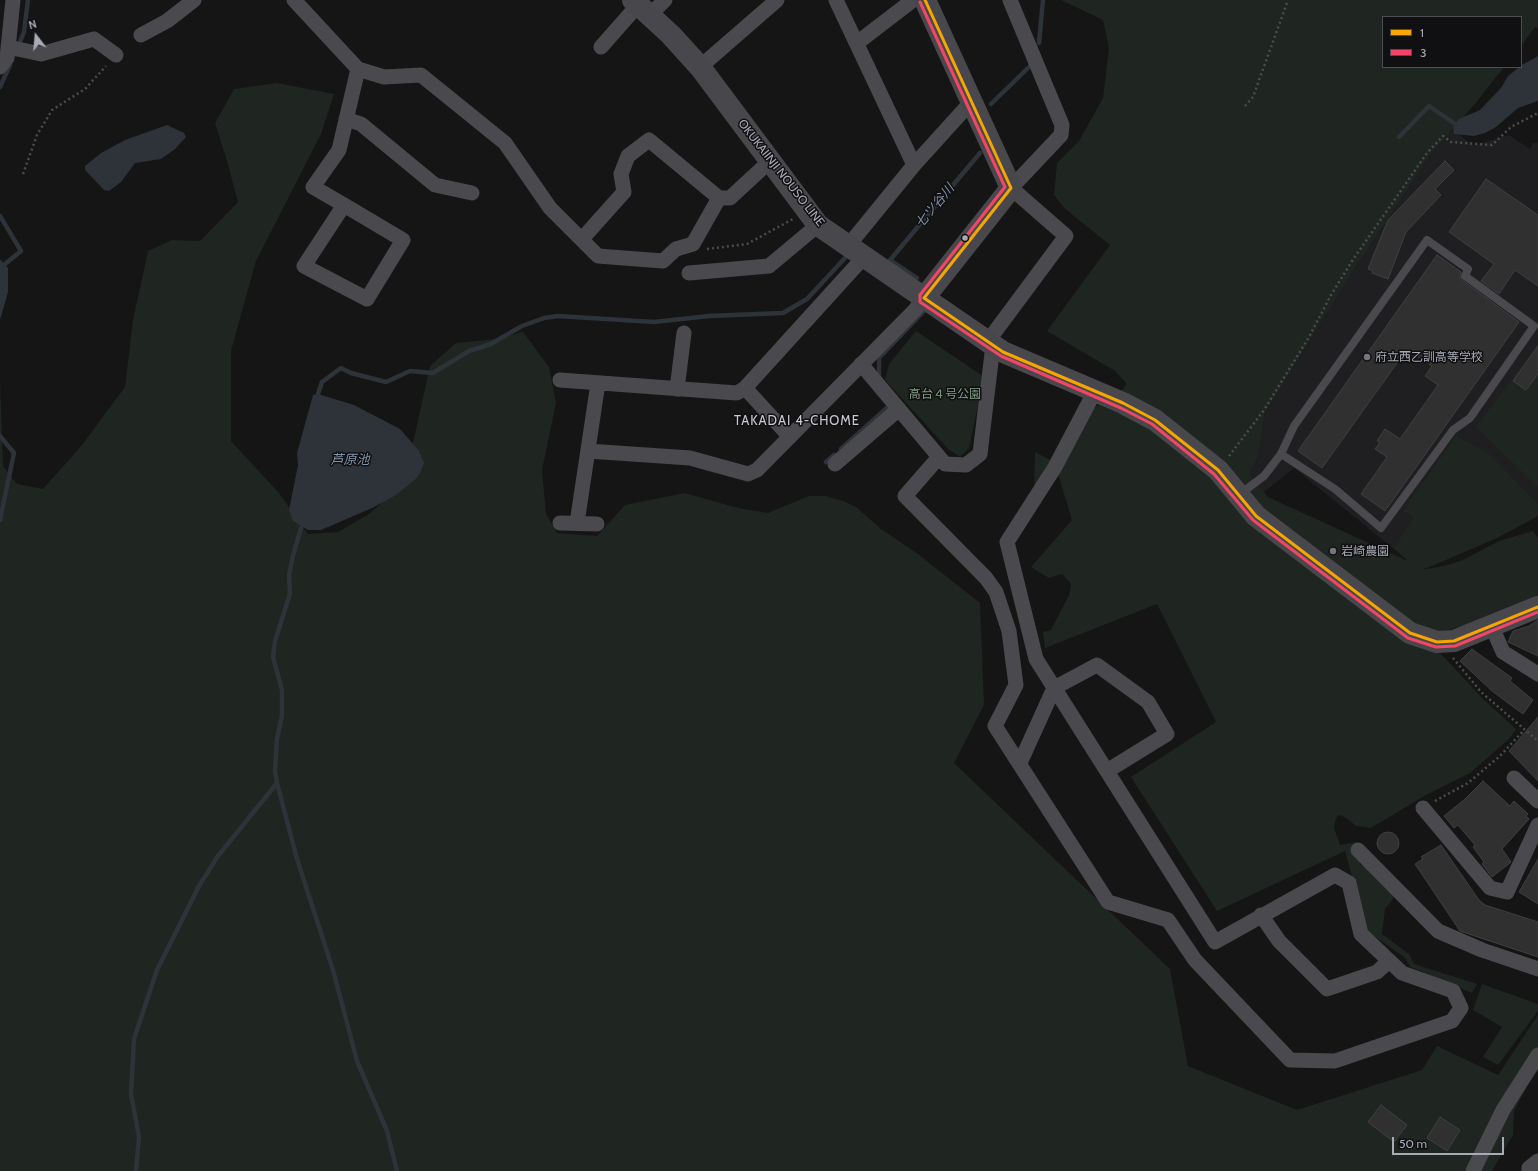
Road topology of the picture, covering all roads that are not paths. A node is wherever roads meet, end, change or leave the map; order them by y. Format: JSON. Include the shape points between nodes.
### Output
{"nodes":[{"id":1,"x":13,"y":0,"type":"edge"},
{"id":2,"x":194,"y":0,"type":"edge"},
{"id":3,"x":294,"y":0,"type":"edge"},
{"id":4,"x":778,"y":0,"type":"edge"},
{"id":5,"x":836,"y":0,"type":"edge"},
{"id":6,"x":913,"y":0,"type":"edge"},
{"id":7,"x":925,"y":0,"type":"edge"},
{"id":8,"x":1010,"y":0,"type":"edge"},
{"id":9,"x":646,"y":5,"type":"edge"},
{"id":10,"x":141,"y":35,"type":"dead end"},
{"id":11,"x":856,"y":43,"type":"junction"},
{"id":12,"x":8,"y":47,"type":"junction"},
{"id":13,"x":601,"y":48,"type":"dead end"},
{"id":14,"x":116,"y":55,"type":"road end"},
{"id":15,"x":0,"y":67,"type":"edge"},
{"id":16,"x":700,"y":67,"type":"junction"},
{"id":17,"x":358,"y":69,"type":"junction"},
{"id":18,"x":972,"y":101,"type":"junction"},
{"id":19,"x":346,"y":119,"type":"junction"},
{"id":20,"x":770,"y":161,"type":"junction"},
{"id":21,"x":914,"y":165,"type":"junction"},
{"id":22,"x":1011,"y":188,"type":"junction"},
{"id":23,"x":472,"y":193,"type":"dead end"},
{"id":24,"x":719,"y":198,"type":"junction"},
{"id":25,"x":344,"y":205,"type":"junction"},
{"id":26,"x":813,"y":218,"type":"junction"},
{"id":27,"x":582,"y":239,"type":"junction"},
{"id":28,"x":856,"y":251,"type":"junction"},
{"id":29,"x":689,"y":273,"type":"dead end"},
{"id":30,"x":924,"y":298,"type":"junction"},
{"id":31,"x":684,"y":333,"type":"dead end"},
{"id":32,"x":990,"y":343,"type":"junction"},
{"id":33,"x":862,"y":364,"type":"junction"},
{"id":34,"x":560,"y":380,"type":"dead end"},
{"id":35,"x":598,"y":383,"type":"junction"},
{"id":36,"x":677,"y":388,"type":"junction"},
{"id":37,"x":745,"y":388,"type":"junction"},
{"id":38,"x":1095,"y":391,"type":"junction"},
{"id":39,"x":899,"y":409,"type":"junction"},
{"id":40,"x":790,"y":437,"type":"junction"},
{"id":41,"x":588,"y":451,"type":"junction"},
{"id":42,"x":1281,"y":454,"type":"junction"},
{"id":43,"x":939,"y":457,"type":"junction"},
{"id":44,"x":835,"y":464,"type":"dead end"},
{"id":45,"x":1239,"y":495,"type":"junction"},
{"id":46,"x":560,"y":523,"type":"dead end"},
{"id":47,"x":577,"y":523,"type":"junction"},
{"id":48,"x":598,"y":524,"type":"dead end"},
{"id":49,"x":1538,"y":607,"type":"edge"},
{"id":50,"x":1492,"y":627,"type":"junction"},
{"id":51,"x":1538,"y":674,"type":"edge"},
{"id":52,"x":1054,"y":688,"type":"junction"},
{"id":53,"x":1020,"y":763,"type":"junction"},
{"id":54,"x":1107,"y":771,"type":"junction"},
{"id":55,"x":1514,"y":778,"type":"dead end"},
{"id":56,"x":1538,"y":801,"type":"edge"},
{"id":57,"x":1422,"y":808,"type":"road end"},
{"id":58,"x":1538,"y":825,"type":"edge"},
{"id":59,"x":1358,"y":850,"type":"dead end"},
{"id":60,"x":1261,"y":914,"type":"junction"},
{"id":61,"x":1389,"y":961,"type":"junction"},
{"id":62,"x":1538,"y":969,"type":"edge"},
{"id":63,"x":1538,"y":1055,"type":"edge"},
{"id":64,"x":1538,"y":1161,"type":"edge"},
{"id":65,"x":1473,"y":1171,"type":"edge"},
{"id":66,"x":1529,"y":1171,"type":"edge"}],
"edges":[{"from":1,"to":12,"type":"street"},
{"from":2,"to":10,"type":"street","via":[[167,21]]},
{"from":3,"to":17,"type":"street"},
{"from":4,"to":16,"type":"street"},
{"from":5,"to":11,"type":"street"},
{"from":6,"to":11,"type":"street"},
{"from":7,"to":18,"type":"main road"},
{"from":8,"to":22,"type":"street","via":[[1062,125],[1061,135]]},
{"from":9,"to":13,"type":"street"},
{"from":9,"to":16,"type":"main road","name":"OKUKAIINJI NOUSO LINE"},
{"from":11,"to":21,"type":"street"},
{"from":12,"to":14,"type":"street","via":[[41,54],[94,39]]},
{"from":12,"to":15,"type":"street","via":[[7,58]]},
{"from":16,"to":20,"type":"main road","name":"OKUKAIINJI NOUSO LINE"},
{"from":17,"to":19,"type":"street"},
{"from":17,"to":27,"type":"street","via":[[384,77],[421,75],[505,143],[550,208]]},
{"from":18,"to":21,"type":"street"},
{"from":18,"to":22,"type":"main road"},
{"from":19,"to":23,"type":"street","via":[[361,124],[435,186]]},
{"from":19,"to":25,"type":"street","via":[[338,150],[313,187]]},
{"from":20,"to":24,"type":"street","via":[[730,198]]},
{"from":20,"to":26,"type":"main road","name":"OKUKAIINJI NOUSO LINE"},
{"from":21,"to":28,"type":"street"},
{"from":22,"to":30,"type":"main road"},
{"from":22,"to":32,"type":"street","via":[[1066,236]]},
{"from":24,"to":27,"type":"street","via":[[693,244],[676,249],[663,261],[598,256]]},
{"from":24,"to":27,"type":"street","via":[[649,140],[628,156],[621,174],[624,192]]},
{"from":25,"to":25,"type":"street","via":[[403,240],[367,299],[304,266]]},
{"from":26,"to":28,"type":"main road","name":"OKUKAIINJI NOUSO LINE"},
{"from":26,"to":29,"type":"street","via":[[769,266]]},
{"from":28,"to":30,"type":"main road","name":"OKUKAIINJI NOUSO LINE"},
{"from":28,"to":37,"type":"street"},
{"from":30,"to":32,"type":"main road","name":"OKUKAIINJI NOUSO LINE"},
{"from":30,"to":33,"type":"street"},
{"from":31,"to":36,"type":"street"},
{"from":32,"to":38,"type":"main road","name":"OKUKAIINJI NOUSO LINE","via":[[1003,352]]},
{"from":32,"to":43,"type":"street","via":[[980,454],[966,466],[945,464]]},
{"from":33,"to":39,"type":"street"},
{"from":33,"to":40,"type":"street"},
{"from":34,"to":35,"type":"street"},
{"from":35,"to":36,"type":"street"},
{"from":35,"to":41,"type":"street"},
{"from":36,"to":37,"type":"street","via":[[737,393]]},
{"from":37,"to":40,"type":"street"},
{"from":38,"to":45,"type":"main road","name":"OKUKAIINJI NOUSO LINE","via":[[1155,420],[1218,470]]},
{"from":38,"to":52,"type":"street","via":[[1055,467],[1007,542],[1036,659]]},
{"from":39,"to":43,"type":"street"},
{"from":39,"to":44,"type":"street"},
{"from":40,"to":41,"type":"street","via":[[757,470],[748,474],[690,458]]},
{"from":41,"to":47,"type":"street"},
{"from":42,"to":42,"type":"lane","via":[[1294,426],[1427,240],[1468,269],[1465,276],[1534,326],[1470,418],[1453,430],[1382,528],[1335,489]]},
{"from":42,"to":45,"type":"lane","via":[[1264,476]]},
{"from":43,"to":53,"type":"street","via":[[905,496],[986,578],[996,592],[1010,631],[1016,685],[995,726]]},
{"from":45,"to":50,"type":"main road","name":"OKUKAIINJI NOUSO LINE","via":[[1256,516],[1410,633],[1437,642],[1454,641]]},
{"from":46,"to":47,"type":"street"},
{"from":47,"to":48,"type":"street"},
{"from":49,"to":50,"type":"main road","name":"OKUKAIINJI NOUSO LINE"},
{"from":50,"to":51,"type":"street","via":[[1503,652]]},
{"from":52,"to":53,"type":"street"},
{"from":52,"to":54,"type":"street"},
{"from":52,"to":54,"type":"street","via":[[1097,665],[1148,702],[1166,734]]},
{"from":53,"to":61,"type":"street","via":[[1108,902],[1168,920],[1195,960],[1290,1060],[1335,1061],[1452,1021],[1460,1008],[1453,991],[1402,973]]},
{"from":54,"to":60,"type":"street","via":[[1215,942]]},
{"from":55,"to":56,"type":"street"},
{"from":57,"to":58,"type":"street","via":[[1490,888],[1507,892]]},
{"from":59,"to":62,"type":"street","via":[[1438,931],[1482,950]]},
{"from":60,"to":61,"type":"street","via":[[1279,941],[1327,989],[1377,972]]},
{"from":60,"to":61,"type":"street","via":[[1335,875],[1349,883],[1361,934]]},
{"from":63,"to":65,"type":"street","via":[[1503,1110]]},
{"from":64,"to":66,"type":"street","via":[[1529,1168]]}]}
